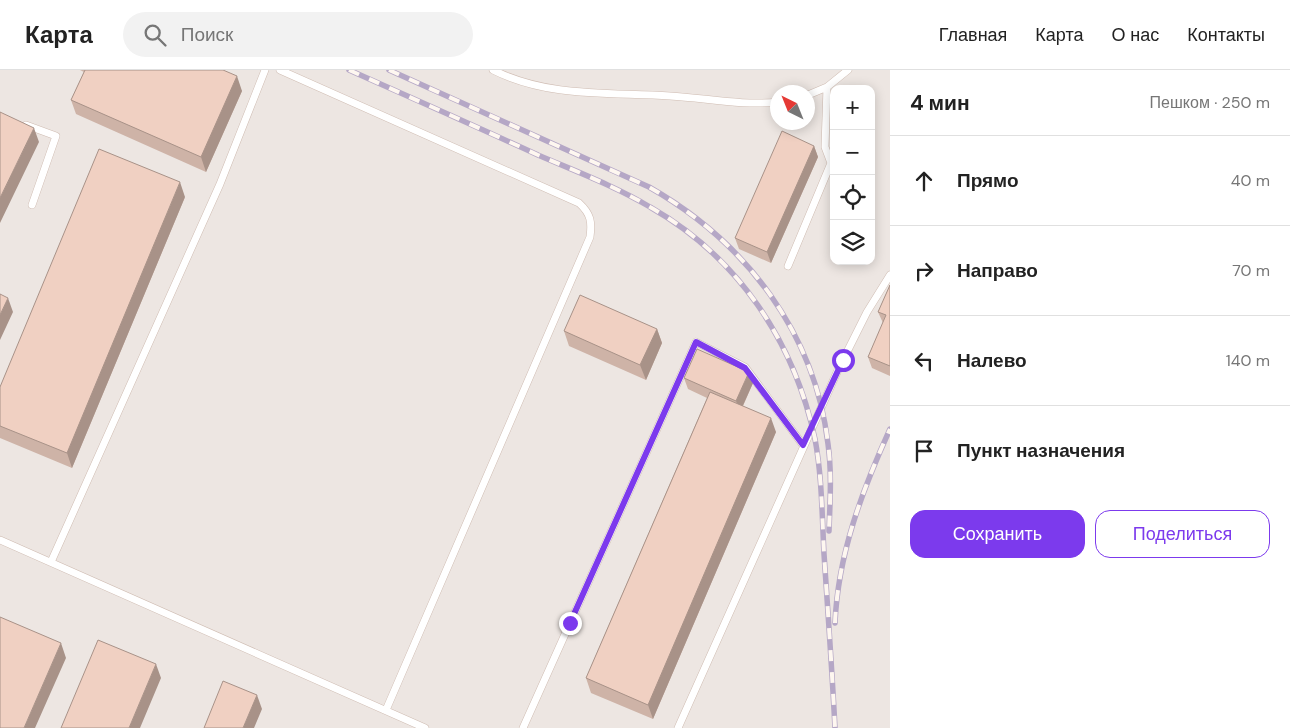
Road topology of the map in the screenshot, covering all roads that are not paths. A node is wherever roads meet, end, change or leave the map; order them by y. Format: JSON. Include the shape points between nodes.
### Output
{"nodes":[{"id":1,"x":265,"y":70,"type":"edge"},
{"id":2,"x":280,"y":70,"type":"edge"},
{"id":3,"x":493,"y":70,"type":"edge"},
{"id":4,"x":848,"y":70,"type":"edge"},
{"id":5,"x":827,"y":87,"type":"junction"},
{"id":6,"x":815,"y":92,"type":"edge"},
{"id":7,"x":770,"y":102,"type":"edge"},
{"id":8,"x":16,"y":121,"type":"edge"},
{"id":9,"x":32,"y":205,"type":"dead end"},
{"id":10,"x":788,"y":266,"type":"dead end"},
{"id":11,"x":890,"y":275,"type":"edge"},
{"id":12,"x":803,"y":445,"type":"junction"},
{"id":13,"x":0,"y":540,"type":"edge"},
{"id":14,"x":51,"y":562,"type":"junction"},
{"id":15,"x":386,"y":710,"type":"junction"},
{"id":16,"x":425,"y":728,"type":"edge"},
{"id":17,"x":523,"y":728,"type":"edge"},
{"id":18,"x":678,"y":728,"type":"edge"}],
"edges":[{"from":1,"to":14,"type":"lane","via":[[220,184]]},
{"from":2,"to":15,"type":"lane","via":[[579,202],[588,211],[592,223],[590,237]]},
{"from":3,"to":7,"type":"lane","via":[[530,84],[573,92]]},
{"from":4,"to":5,"type":"lane"},
{"from":5,"to":6,"type":"lane"},
{"from":5,"to":10,"type":"lane","via":[[825,147],[831,163]]},
{"from":8,"to":9,"type":"lane","via":[[56,136]]},
{"from":11,"to":12,"type":"lane","via":[[848,350]]},
{"from":12,"to":17,"type":"lane","via":[[745,368],[696,342]]},
{"from":12,"to":18,"type":"lane"},
{"from":13,"to":14,"type":"lane"},
{"from":14,"to":15,"type":"lane"},
{"from":15,"to":16,"type":"lane"}]}
